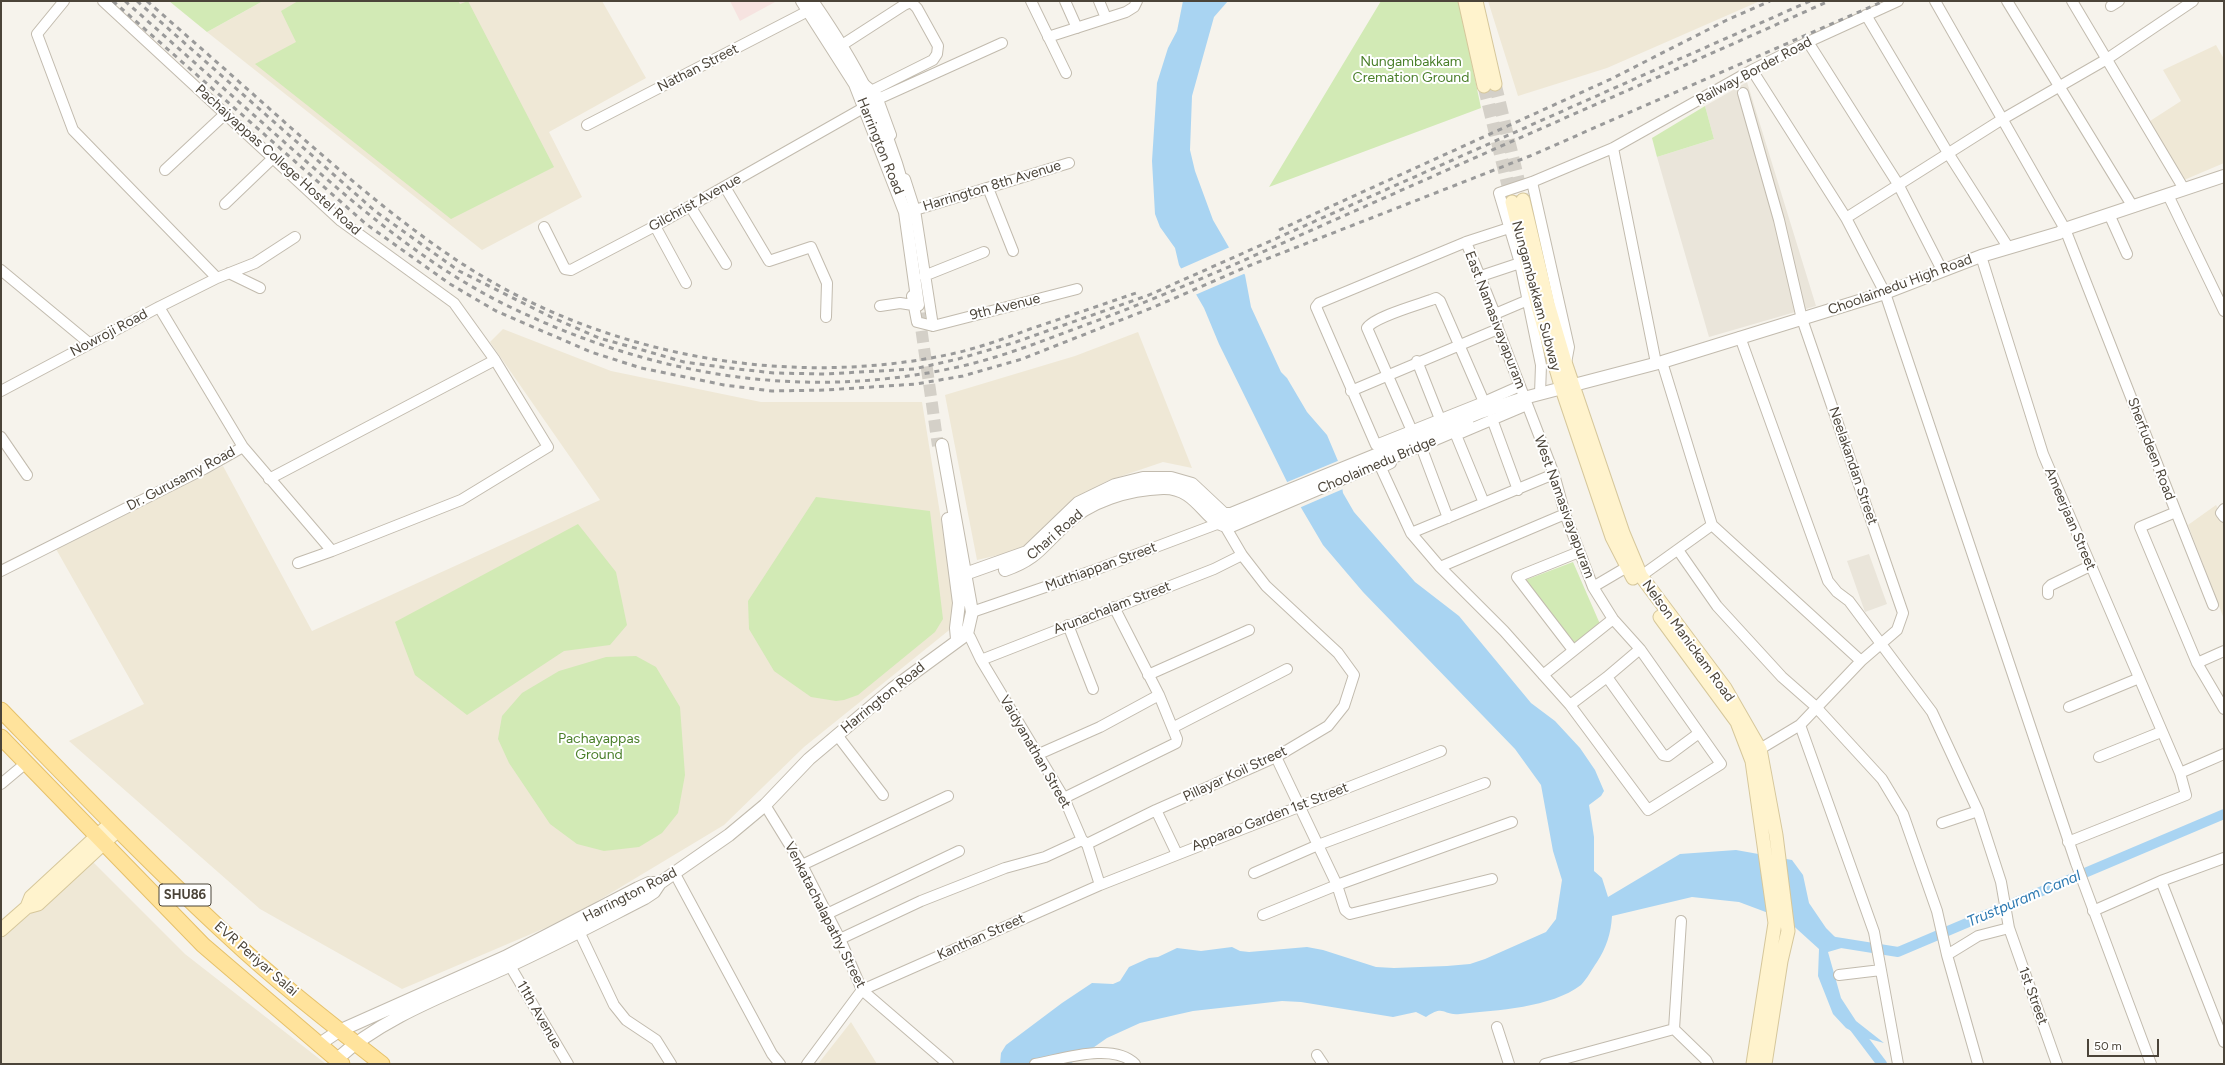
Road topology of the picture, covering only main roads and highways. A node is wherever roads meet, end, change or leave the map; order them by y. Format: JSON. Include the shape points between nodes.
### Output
{"nodes":[{"id":1,"x":1465,"y":1,"type":"edge"},
{"id":2,"x":1476,"y":1,"type":"edge"},
{"id":3,"x":1567,"y":387,"type":"junction"},
{"id":4,"x":1,"y":710,"type":"edge"},
{"id":5,"x":1,"y":737,"type":"edge"},
{"id":6,"x":114,"y":826,"type":"junction"},
{"id":7,"x":100,"y":840,"type":"junction"},
{"id":8,"x":1,"y":930,"type":"edge"},
{"id":9,"x":339,"y":1062,"type":"edge"},
{"id":10,"x":382,"y":1064,"type":"edge"},
{"id":11,"x":1753,"y":1064,"type":"edge"},
{"id":12,"x":1765,"y":1064,"type":"edge"}],
"edges":[{"from":1,"to":2,"type":"main road","via":[[1490,85]]},
{"from":3,"to":3,"type":"main road","name":"Nungambakkam Subway","via":[[1538,307],[1517,201],[1566,365]]},
{"from":3,"to":11,"type":"main road","name":"Nelson Manickam Road","via":[[1612,537],[1634,580],[1736,722],[1752,761],[1775,923]]},
{"from":3,"to":12,"type":"main road","name":"Nelson Manickam Road","via":[[1640,576],[1725,688],[1760,748],[1776,835],[1788,931]]},
{"from":4,"to":6,"type":"main road","name":"EVR Periyar Salai","number":"SHU86"},
{"from":5,"to":7,"type":"main road","name":"EVR Periyar Salai","number":"SHU86"},
{"from":6,"to":7,"type":"main road"},
{"from":6,"to":10,"type":"main road","name":"EVR Periyar Salai","number":"SHU86","via":[[229,937],[339,1031]]},
{"from":7,"to":8,"type":"main road","via":[[38,904],[27,907]]},
{"from":7,"to":9,"type":"main road","name":"EVR Periyar Salai","number":"SHU86","via":[[203,945]]}]}
